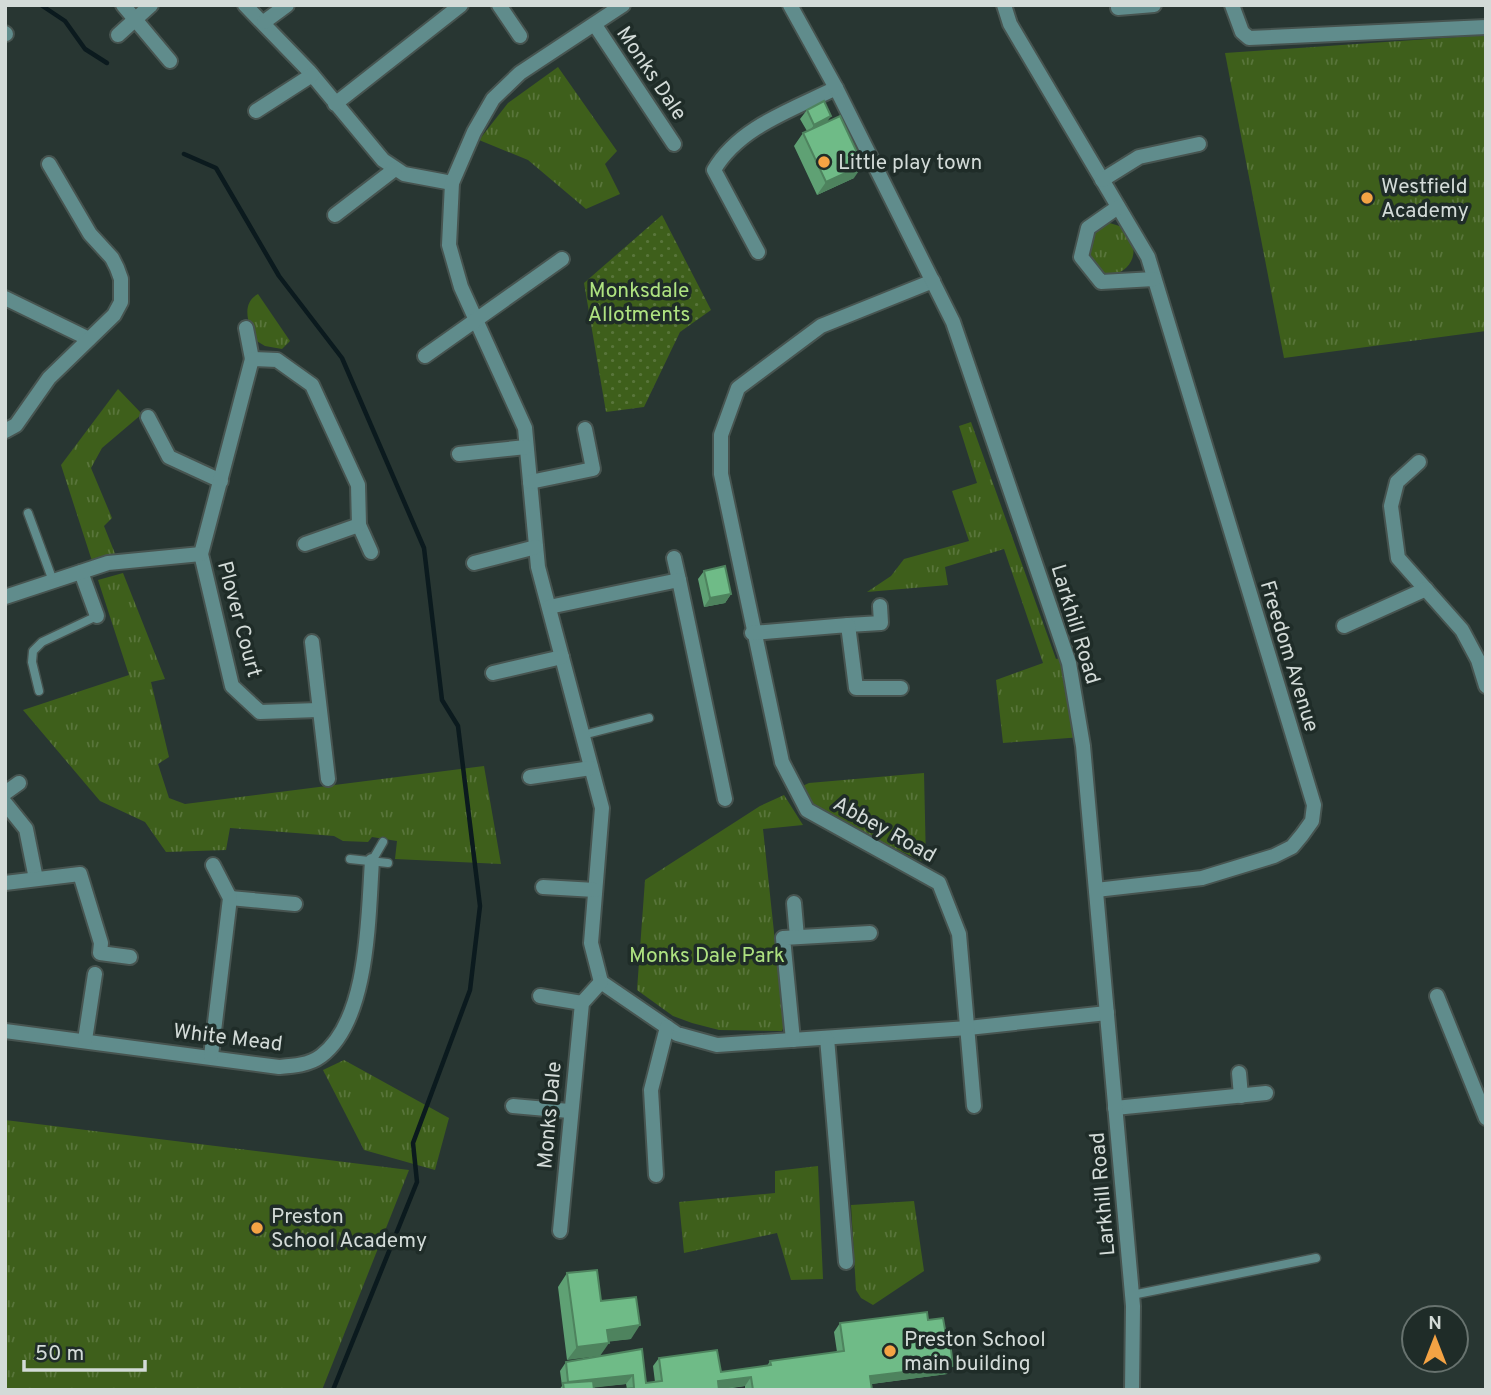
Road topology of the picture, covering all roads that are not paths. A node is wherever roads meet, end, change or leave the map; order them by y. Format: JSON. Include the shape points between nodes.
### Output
{"nodes":[{"id":1,"x":123,"y":5,"type":"edge"},
{"id":2,"x":151,"y":5,"type":"edge"},
{"id":3,"x":245,"y":5,"type":"edge"},
{"id":4,"x":287,"y":5,"type":"edge"},
{"id":5,"x":461,"y":5,"type":"edge"},
{"id":6,"x":499,"y":5,"type":"edge"},
{"id":7,"x":623,"y":5,"type":"edge"},
{"id":8,"x":790,"y":5,"type":"edge"},
{"id":9,"x":1004,"y":5,"type":"edge"},
{"id":10,"x":1154,"y":5,"type":"edge"},
{"id":11,"x":1232,"y":5,"type":"edge"},
{"id":12,"x":1118,"y":8,"type":"dead end"},
{"id":13,"x":134,"y":20,"type":"junction"},
{"id":14,"x":264,"y":22,"type":"junction"},
{"id":15,"x":595,"y":25,"type":"junction"},
{"id":16,"x":1486,"y":27,"type":"edge"},
{"id":17,"x":118,"y":35,"type":"dead end"},
{"id":18,"x":520,"y":36,"type":"dead end"},
{"id":19,"x":170,"y":61,"type":"dead end"},
{"id":20,"x":312,"y":75,"type":"junction"},
{"id":21,"x":836,"y":88,"type":"junction"},
{"id":22,"x":335,"y":104,"type":"junction"},
{"id":23,"x":256,"y":111,"type":"dead end"},
{"id":24,"x":674,"y":144,"type":"dead end"},
{"id":25,"x":1199,"y":144,"type":"dead end"},
{"id":26,"x":49,"y":164,"type":"dead end"},
{"id":27,"x":395,"y":169,"type":"junction"},
{"id":28,"x":1102,"y":180,"type":"junction"},
{"id":29,"x":452,"y":183,"type":"junction"},
{"id":30,"x":1118,"y":207,"type":"junction"},
{"id":31,"x":335,"y":215,"type":"dead end"},
{"id":32,"x":758,"y":252,"type":"dead end"},
{"id":33,"x":562,"y":258,"type":"dead end"},
{"id":34,"x":1154,"y":279,"type":"junction"},
{"id":35,"x":933,"y":281,"type":"junction"},
{"id":36,"x":5,"y":298,"type":"edge"},
{"id":37,"x":476,"y":321,"type":"junction"},
{"id":38,"x":246,"y":328,"type":"dead end"},
{"id":39,"x":89,"y":340,"type":"junction"},
{"id":40,"x":425,"y":356,"type":"dead end"},
{"id":41,"x":252,"y":359,"type":"junction"},
{"id":42,"x":148,"y":417,"type":"dead end"},
{"id":43,"x":585,"y":429,"type":"dead end"},
{"id":44,"x":5,"y":431,"type":"edge"},
{"id":45,"x":526,"y":447,"type":"junction"},
{"id":46,"x":459,"y":454,"type":"dead end"},
{"id":47,"x":1419,"y":462,"type":"dead end"},
{"id":48,"x":221,"y":481,"type":"junction"},
{"id":49,"x":530,"y":482,"type":"junction"},
{"id":50,"x":28,"y":513,"type":"dead end"},
{"id":51,"x":359,"y":525,"type":"junction"},
{"id":52,"x":305,"y":544,"type":"dead end"},
{"id":53,"x":536,"y":547,"type":"junction"},
{"id":54,"x":370,"y":552,"type":"dead end"},
{"id":55,"x":201,"y":554,"type":"junction"},
{"id":56,"x":674,"y":558,"type":"dead end"},
{"id":57,"x":474,"y":563,"type":"dead end"},
{"id":58,"x":81,"y":572,"type":"junction"},
{"id":59,"x":679,"y":580,"type":"junction"},
{"id":60,"x":52,"y":581,"type":"junction"},
{"id":61,"x":1426,"y":589,"type":"junction"},
{"id":62,"x":5,"y":597,"type":"edge"},
{"id":63,"x":880,"y":606,"type":"dead end"},
{"id":64,"x":549,"y":607,"type":"junction"},
{"id":65,"x":97,"y":616,"type":"joint"},
{"id":66,"x":848,"y":625,"type":"junction"},
{"id":67,"x":1344,"y":626,"type":"dead end"},
{"id":68,"x":752,"y":633,"type":"junction"},
{"id":69,"x":312,"y":642,"type":"dead end"},
{"id":70,"x":562,"y":657,"type":"junction"},
{"id":71,"x":493,"y":673,"type":"dead end"},
{"id":72,"x":1486,"y":686,"type":"edge"},
{"id":73,"x":901,"y":688,"type":"dead end"},
{"id":74,"x":39,"y":691,"type":"dead end"},
{"id":75,"x":318,"y":710,"type":"junction"},
{"id":76,"x":649,"y":718,"type":"dead end"},
{"id":77,"x":583,"y":735,"type":"junction"},
{"id":78,"x":592,"y":768,"type":"junction"},
{"id":79,"x":530,"y":776,"type":"dead end"},
{"id":80,"x":328,"y":779,"type":"dead end"},
{"id":81,"x":19,"y":783,"type":"dead end"},
{"id":82,"x":5,"y":793,"type":"edge"},
{"id":83,"x":725,"y":799,"type":"dead end"},
{"id":84,"x":5,"y":803,"type":"edge"},
{"id":85,"x":383,"y":842,"type":"dead end"},
{"id":86,"x":350,"y":859,"type":"dead end"},
{"id":87,"x":372,"y":862,"type":"junction"},
{"id":88,"x":388,"y":863,"type":"dead end"},
{"id":89,"x":213,"y":866,"type":"dead end"},
{"id":90,"x":36,"y":879,"type":"junction"},
{"id":91,"x":5,"y":883,"type":"edge"},
{"id":92,"x":543,"y":887,"type":"dead end"},
{"id":93,"x":595,"y":890,"type":"junction"},
{"id":94,"x":1096,"y":890,"type":"junction"},
{"id":95,"x":230,"y":898,"type":"junction"},
{"id":96,"x":794,"y":903,"type":"dead end"},
{"id":97,"x":295,"y":905,"type":"dead end"},
{"id":98,"x":870,"y":933,"type":"dead end"},
{"id":99,"x":797,"y":937,"type":"junction"},
{"id":100,"x":130,"y":957,"type":"dead end"},
{"id":101,"x":98,"y":963,"type":"junction"},
{"id":102,"x":601,"y":982,"type":"junction"},
{"id":103,"x":540,"y":996,"type":"dead end"},
{"id":104,"x":1437,"y":996,"type":"dead end"},
{"id":105,"x":582,"y":1003,"type":"junction"},
{"id":106,"x":1107,"y":1013,"type":"junction"},
{"id":107,"x":667,"y":1027,"type":"junction"},
{"id":108,"x":968,"y":1028,"type":"junction"},
{"id":109,"x":5,"y":1031,"type":"edge"},
{"id":110,"x":827,"y":1038,"type":"junction"},
{"id":111,"x":793,"y":1040,"type":"junction"},
{"id":112,"x":85,"y":1041,"type":"junction"},
{"id":113,"x":211,"y":1056,"type":"junction"},
{"id":114,"x":1239,"y":1073,"type":"dead end"},
{"id":115,"x":1265,"y":1093,"type":"dead end"},
{"id":116,"x":1241,"y":1096,"type":"junction"},
{"id":117,"x":513,"y":1106,"type":"dead end"},
{"id":118,"x":974,"y":1106,"type":"dead end"},
{"id":119,"x":1115,"y":1108,"type":"junction"},
{"id":120,"x":569,"y":1111,"type":"junction"},
{"id":121,"x":1486,"y":1118,"type":"edge"},
{"id":122,"x":656,"y":1175,"type":"dead end"},
{"id":123,"x":560,"y":1231,"type":"dead end"},
{"id":124,"x":1316,"y":1258,"type":"dead end"},
{"id":125,"x":846,"y":1262,"type":"dead end"},
{"id":126,"x":1132,"y":1295,"type":"junction"},
{"id":127,"x":1132,"y":1390,"type":"edge"}],
"edges":[{"from":1,"to":13,"type":"street"},
{"from":2,"to":13,"type":"street"},
{"from":3,"to":14,"type":"street"},
{"from":4,"to":14,"type":"street"},
{"from":5,"to":22,"type":"street"},
{"from":6,"to":18,"type":"street"},
{"from":7,"to":15,"type":"street","name":"Monks Dale"},
{"from":8,"to":21,"type":"street","name":"Larkhill Road"},
{"from":9,"to":28,"type":"street","name":"Freedom Avenue","via":[[1010,24]]},
{"from":10,"to":12,"type":"street"},
{"from":11,"to":16,"type":"street","via":[[1249,38]]},
{"from":13,"to":17,"type":"street"},
{"from":13,"to":19,"type":"street"},
{"from":14,"to":20,"type":"street"},
{"from":15,"to":24,"type":"street","name":"Monks Dale"},
{"from":15,"to":29,"type":"street","name":"Monks Dale","via":[[520,73],[493,99]]},
{"from":20,"to":22,"type":"street"},
{"from":20,"to":23,"type":"street"},
{"from":21,"to":32,"type":"street","via":[[739,138],[714,170]]},
{"from":21,"to":35,"type":"street","name":"Larkhill Road"},
{"from":22,"to":27,"type":"street"},
{"from":25,"to":28,"type":"street","via":[[1139,157]]},
{"from":26,"to":39,"type":"street","via":[[90,234],[112,258],[121,279],[121,302]]},
{"from":27,"to":29,"type":"street"},
{"from":27,"to":31,"type":"street"},
{"from":28,"to":30,"type":"street","name":"Freedom Avenue"},
{"from":29,"to":37,"type":"street","name":"Monks Dale","via":[[449,245]]},
{"from":30,"to":34,"type":"street","name":"Freedom Avenue","via":[[1148,257]]},
{"from":30,"to":34,"type":"street","via":[[1088,228],[1081,257],[1101,282]]},
{"from":33,"to":37,"type":"street"},
{"from":34,"to":94,"type":"street","name":"Freedom Avenue","via":[[1314,805],[1312,821],[1302,835],[1275,856],[1202,877]]},
{"from":35,"to":68,"type":"street","name":"Abbey Road","via":[[821,326],[738,388],[721,435],[721,474]]},
{"from":35,"to":94,"type":"street","name":"Larkhill Road","via":[[955,327],[1069,663],[1082,737]]},
{"from":36,"to":39,"type":"street"},
{"from":37,"to":40,"type":"street"},
{"from":37,"to":45,"type":"street","name":"Monks Dale","via":[[525,428]]},
{"from":38,"to":41,"type":"street"},
{"from":39,"to":44,"type":"street","via":[[49,379],[16,425]]},
{"from":41,"to":48,"type":"street"},
{"from":41,"to":51,"type":"street","via":[[277,360],[313,385],[358,485]]},
{"from":42,"to":48,"type":"street","via":[[169,457]]},
{"from":43,"to":49,"type":"street","via":[[593,469]]},
{"from":45,"to":46,"type":"street"},
{"from":45,"to":49,"type":"street","name":"Monks Dale"},
{"from":47,"to":61,"type":"street","via":[[1397,482],[1391,506],[1398,558]]},
{"from":48,"to":55,"type":"street"},
{"from":49,"to":53,"type":"street","name":"Monks Dale"},
{"from":50,"to":60,"type":"lane"},
{"from":51,"to":52,"type":"street"},
{"from":51,"to":54,"type":"street"},
{"from":53,"to":57,"type":"street"},
{"from":53,"to":64,"type":"street","name":"Monks Dale"},
{"from":55,"to":58,"type":"street","via":[[108,562]]},
{"from":55,"to":75,"type":"street","name":"Plover Court","via":[[232,686],[260,712]]},
{"from":56,"to":59,"type":"street"},
{"from":58,"to":60,"type":"street"},
{"from":58,"to":65,"type":"street"},
{"from":59,"to":64,"type":"street"},
{"from":59,"to":83,"type":"street"},
{"from":60,"to":62,"type":"street"},
{"from":61,"to":67,"type":"street"},
{"from":61,"to":72,"type":"street","via":[[1462,630]]},
{"from":63,"to":66,"type":"street","via":[[881,624]]},
{"from":64,"to":70,"type":"street","name":"Monks Dale"},
{"from":65,"to":74,"type":"lane","via":[[33,651]]},
{"from":66,"to":68,"type":"street"},
{"from":66,"to":73,"type":"street","via":[[856,688]]},
{"from":68,"to":108,"type":"street","name":"Abbey Road","via":[[782,762],[807,810],[939,883],[958,934]]},
{"from":69,"to":75,"type":"street"},
{"from":70,"to":71,"type":"street"},
{"from":70,"to":77,"type":"street","name":"Monks Dale"},
{"from":75,"to":80,"type":"street"},
{"from":76,"to":77,"type":"lane"},
{"from":77,"to":78,"type":"street","name":"Monks Dale"},
{"from":78,"to":79,"type":"street"},
{"from":78,"to":93,"type":"street","name":"Monks Dale","via":[[602,808]]},
{"from":81,"to":82,"type":"street"},
{"from":84,"to":90,"type":"street","via":[[26,830]]},
{"from":85,"to":87,"type":"lane"},
{"from":86,"to":87,"type":"lane"},
{"from":87,"to":88,"type":"lane"},
{"from":87,"to":113,"type":"street","name":"White Mead","via":[[366,938],[354,1004],[340,1036],[320,1056],[302,1065],[279,1067]]},
{"from":89,"to":95,"type":"street"},
{"from":90,"to":91,"type":"street"},
{"from":90,"to":101,"type":"street","via":[[80,874],[101,943]]},
{"from":92,"to":93,"type":"street"},
{"from":93,"to":102,"type":"street","name":"Monks Dale","via":[[591,943]]},
{"from":94,"to":106,"type":"street","name":"Larkhill Road"},
{"from":95,"to":97,"type":"street"},
{"from":95,"to":113,"type":"street"},
{"from":96,"to":99,"type":"street"},
{"from":98,"to":99,"type":"street"},
{"from":99,"to":111,"type":"street","via":[[783,938]]},
{"from":100,"to":101,"type":"street"},
{"from":101,"to":112,"type":"street"},
{"from":102,"to":105,"type":"street"},
{"from":102,"to":107,"type":"street"},
{"from":103,"to":105,"type":"street"},
{"from":104,"to":121,"type":"street"},
{"from":105,"to":120,"type":"street","name":"Monks Dale"},
{"from":106,"to":108,"type":"street"},
{"from":106,"to":119,"type":"street","name":"Larkhill Road"},
{"from":107,"to":111,"type":"street","via":[[717,1045]]},
{"from":107,"to":122,"type":"street","via":[[651,1090]]},
{"from":108,"to":110,"type":"street"},
{"from":108,"to":118,"type":"street"},
{"from":109,"to":112,"type":"street","name":"White Mead"},
{"from":110,"to":111,"type":"street"},
{"from":110,"to":125,"type":"street"},
{"from":112,"to":113,"type":"street","name":"White Mead"},
{"from":114,"to":116,"type":"street"},
{"from":115,"to":116,"type":"street"},
{"from":116,"to":119,"type":"street"},
{"from":117,"to":120,"type":"street"},
{"from":119,"to":126,"type":"street","name":"Larkhill Road"},
{"from":120,"to":123,"type":"street","name":"Monks Dale"},
{"from":124,"to":126,"type":"lane"},
{"from":126,"to":127,"type":"street","name":"Larkhill Road"}]}
